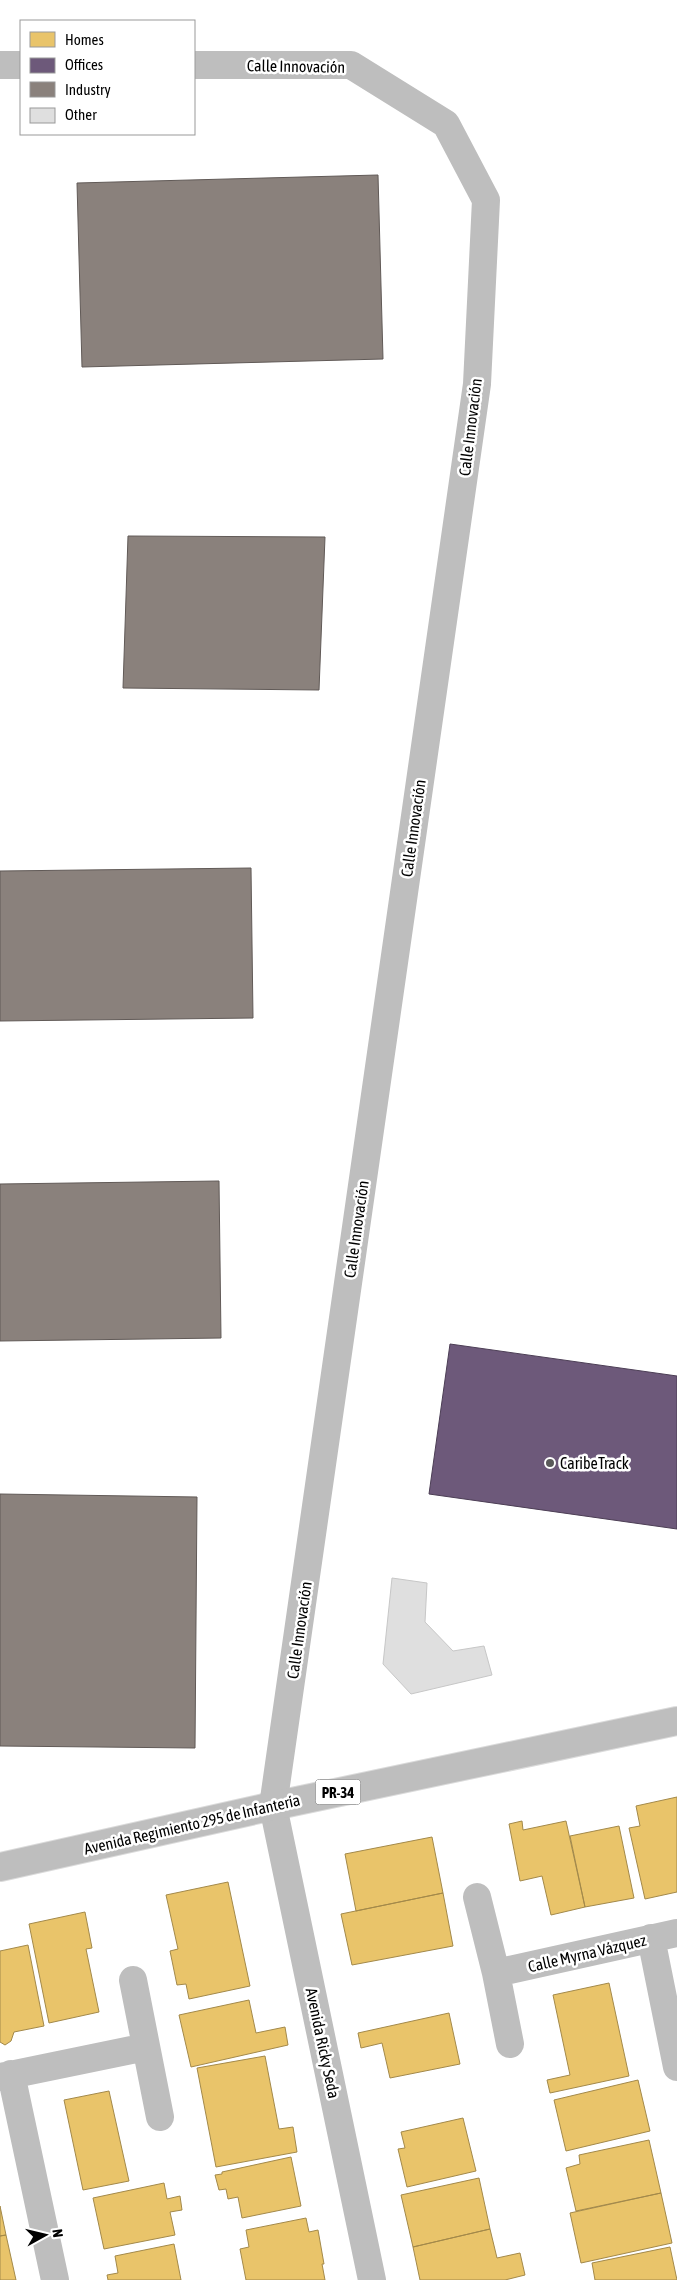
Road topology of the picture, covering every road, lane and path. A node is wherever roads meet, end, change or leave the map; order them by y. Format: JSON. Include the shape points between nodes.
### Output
{"nodes":[{"id":1,"x":0,"y":65,"type":"edge"},
{"id":2,"x":20,"y":65,"type":"edge"},
{"id":3,"x":195,"y":65,"type":"edge"},
{"id":4,"x":677,"y":1721,"type":"edge"},
{"id":5,"x":273,"y":1806,"type":"junction"},
{"id":6,"x":0,"y":1867,"type":"edge"},
{"id":7,"x":477,"y":1897,"type":"dead end"},
{"id":8,"x":677,"y":1933,"type":"edge"},
{"id":9,"x":651,"y":1938,"type":"junction"},
{"id":10,"x":496,"y":1974,"type":"junction"},
{"id":11,"x":133,"y":1980,"type":"dead end"},
{"id":12,"x":510,"y":2044,"type":"dead end"},
{"id":13,"x":146,"y":2047,"type":"junction"},
{"id":14,"x":677,"y":2067,"type":"edge"},
{"id":15,"x":6,"y":2075,"type":"edge"},
{"id":16,"x":160,"y":2117,"type":"dead end"},
{"id":17,"x":55,"y":2280,"type":"edge"},
{"id":18,"x":372,"y":2280,"type":"edge"}],
"edges":[{"from":1,"to":2,"type":"street"},
{"from":3,"to":5,"type":"street","name":"Calle Innovación","via":[[351,65],[446,124],[486,200],[477,384]]},
{"from":4,"to":5,"type":"street","name":"Avenida Regimiento 295 de Infantería","number":"PR-34"},
{"from":5,"to":6,"type":"street","name":"Avenida Regimiento 295 de Infantería","number":"PR-34"},
{"from":5,"to":18,"type":"street","name":"Avenida Ricky Seda"},
{"from":7,"to":10,"type":"street"},
{"from":8,"to":9,"type":"street","name":"Calle Myrna Vázquez"},
{"from":9,"to":10,"type":"street","name":"Calle Myrna Vázquez"},
{"from":9,"to":14,"type":"street"},
{"from":10,"to":12,"type":"street"},
{"from":11,"to":13,"type":"street"},
{"from":13,"to":15,"type":"street"},
{"from":13,"to":16,"type":"street"},
{"from":15,"to":17,"type":"street"}]}
